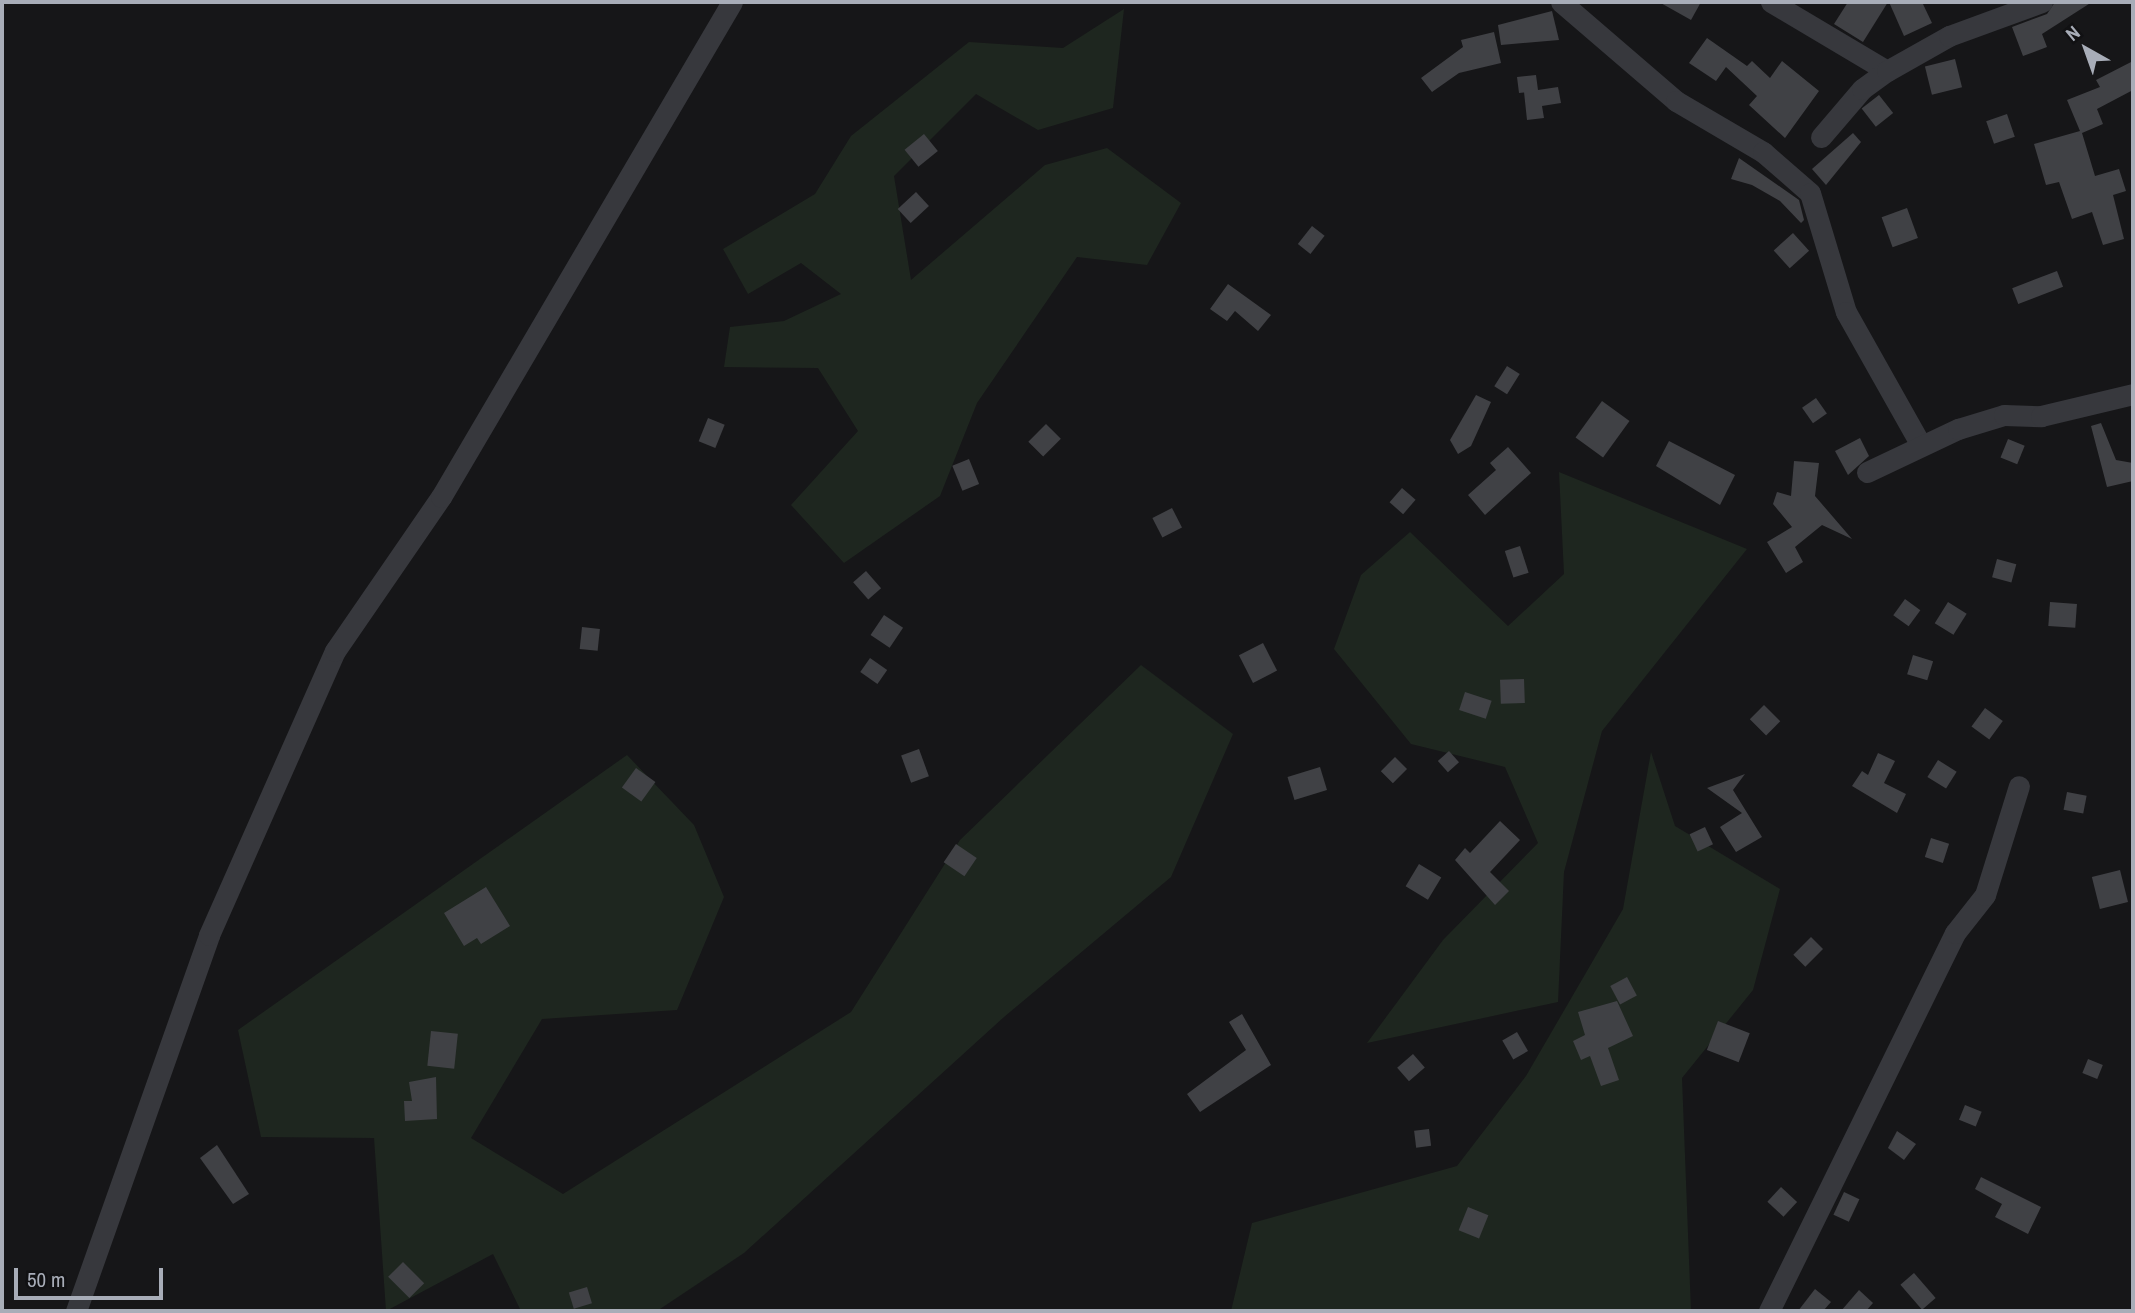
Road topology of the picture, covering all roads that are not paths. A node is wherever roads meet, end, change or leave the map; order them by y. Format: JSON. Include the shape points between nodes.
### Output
{"nodes":[{"id":1,"x":732,"y":2,"type":"edge"},
{"id":2,"x":1561,"y":2,"type":"edge"},
{"id":3,"x":1771,"y":2,"type":"edge"},
{"id":4,"x":2042,"y":2,"type":"edge"},
{"id":5,"x":1887,"y":71,"type":"junction"},
{"id":6,"x":1821,"y":137,"type":"dead end"},
{"id":7,"x":2133,"y":394,"type":"edge"},
{"id":8,"x":1921,"y":445,"type":"junction"},
{"id":9,"x":1867,"y":472,"type":"dead end"},
{"id":10,"x":2019,"y":786,"type":"dead end"},
{"id":11,"x":76,"y":1311,"type":"edge"},
{"id":12,"x":1769,"y":1311,"type":"edge"}],
"edges":[{"from":1,"to":11,"type":"street","via":[[441,497],[335,651],[209,935]]},
{"from":2,"to":8,"type":"street","via":[[1676,101],[1763,152],[1810,193],[1846,312]]},
{"from":3,"to":5,"type":"street"},
{"from":4,"to":5,"type":"street","via":[[1950,36]]},
{"from":5,"to":6,"type":"street","via":[[1862,89]]},
{"from":7,"to":8,"type":"street","via":[[2041,416],[2004,415]]},
{"from":8,"to":9,"type":"street"},
{"from":10,"to":12,"type":"street","via":[[1985,895],[1955,933]]}]}
